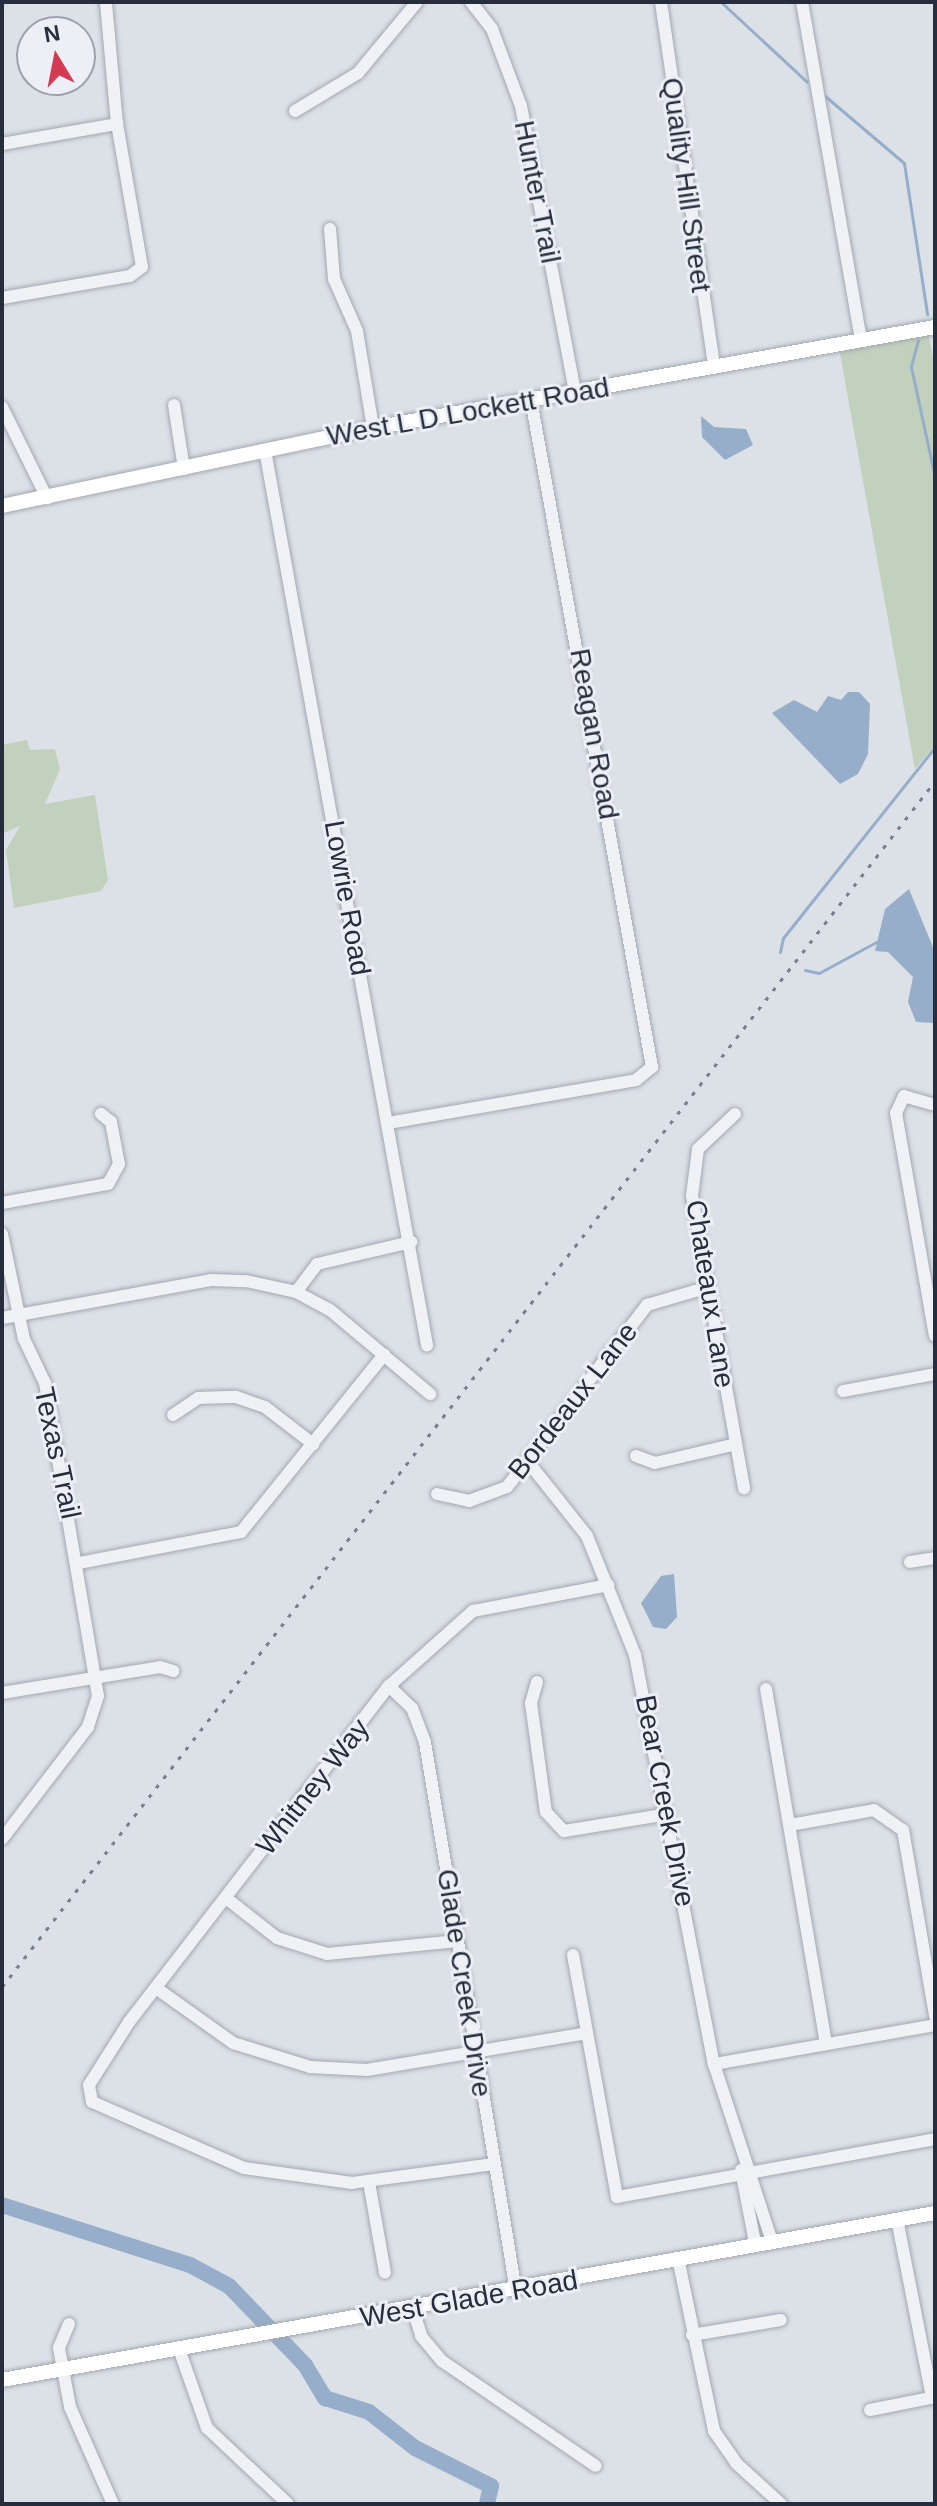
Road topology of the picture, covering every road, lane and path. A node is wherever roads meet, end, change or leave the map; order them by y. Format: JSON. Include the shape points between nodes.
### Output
{"nodes":[{"id":1,"x":106,"y":2,"type":"edge"},
{"id":2,"x":417,"y":2,"type":"edge"},
{"id":3,"x":471,"y":2,"type":"edge"},
{"id":4,"x":661,"y":2,"type":"edge"},
{"id":5,"x":802,"y":2,"type":"edge"},
{"id":6,"x":295,"y":111,"type":"dead end"},
{"id":7,"x":117,"y":124,"type":"junction"},
{"id":8,"x":2,"y":144,"type":"edge"},
{"id":9,"x":330,"y":229,"type":"dead end"},
{"id":10,"x":2,"y":298,"type":"edge"},
{"id":11,"x":935,"y":327,"type":"edge"},
{"id":12,"x":861,"y":340,"type":"junction"},
{"id":13,"x":714,"y":367,"type":"junction"},
{"id":14,"x":575,"y":393,"type":"junction"},
{"id":15,"x":531,"y":400,"type":"junction"},
{"id":16,"x":174,"y":405,"type":"dead end"},
{"id":17,"x":2,"y":407,"type":"edge"},
{"id":18,"x":373,"y":428,"type":"junction"},
{"id":19,"x":265,"y":450,"type":"junction"},
{"id":20,"x":184,"y":469,"type":"junction"},
{"id":21,"x":47,"y":498,"type":"junction"},
{"id":22,"x":2,"y":506,"type":"edge"},
{"id":23,"x":935,"y":1105,"type":"edge"},
{"id":24,"x":101,"y":1114,"type":"dead end"},
{"id":25,"x":735,"y":1114,"type":"dead end"},
{"id":26,"x":388,"y":1123,"type":"junction"},
{"id":27,"x":2,"y":1203,"type":"edge"},
{"id":28,"x":2,"y":1234,"type":"edge"},
{"id":29,"x":411,"y":1242,"type":"junction"},
{"id":30,"x":705,"y":1288,"type":"junction"},
{"id":31,"x":296,"y":1292,"type":"junction"},
{"id":32,"x":19,"y":1315,"type":"junction"},
{"id":33,"x":2,"y":1318,"type":"edge"},
{"id":34,"x":935,"y":1336,"type":"edge"},
{"id":35,"x":427,"y":1345,"type":"dead end"},
{"id":36,"x":384,"y":1355,"type":"junction"},
{"id":37,"x":935,"y":1374,"type":"edge"},
{"id":38,"x":843,"y":1391,"type":"dead end"},
{"id":39,"x":430,"y":1394,"type":"dead end"},
{"id":40,"x":173,"y":1415,"type":"dead end"},
{"id":41,"x":313,"y":1444,"type":"junction"},
{"id":42,"x":736,"y":1444,"type":"junction"},
{"id":43,"x":636,"y":1456,"type":"dead end"},
{"id":44,"x":529,"y":1463,"type":"junction"},
{"id":45,"x":744,"y":1488,"type":"dead end"},
{"id":46,"x":437,"y":1494,"type":"dead end"},
{"id":47,"x":935,"y":1558,"type":"edge"},
{"id":48,"x":910,"y":1562,"type":"dead end"},
{"id":49,"x":79,"y":1563,"type":"junction"},
{"id":50,"x":609,"y":1585,"type":"junction"},
{"id":51,"x":173,"y":1671,"type":"dead end"},
{"id":52,"x":94,"y":1677,"type":"junction"},
{"id":53,"x":537,"y":1682,"type":"dead end"},
{"id":54,"x":389,"y":1686,"type":"junction"},
{"id":55,"x":766,"y":1689,"type":"dead end"},
{"id":56,"x":2,"y":1693,"type":"edge"},
{"id":57,"x":668,"y":1814,"type":"junction"},
{"id":58,"x":790,"y":1825,"type":"junction"},
{"id":59,"x":2,"y":1839,"type":"edge"},
{"id":60,"x":226,"y":1898,"type":"junction"},
{"id":61,"x":457,"y":1941,"type":"junction"},
{"id":62,"x":573,"y":1955,"type":"dead end"},
{"id":63,"x":156,"y":1988,"type":"junction"},
{"id":64,"x":935,"y":2016,"type":"edge"},
{"id":65,"x":935,"y":2025,"type":"edge"},
{"id":66,"x":587,"y":2033,"type":"junction"},
{"id":67,"x":826,"y":2044,"type":"junction"},
{"id":68,"x":475,"y":2052,"type":"junction"},
{"id":69,"x":714,"y":2064,"type":"junction"},
{"id":70,"x":935,"y":2139,"type":"edge"},
{"id":71,"x":494,"y":2164,"type":"junction"},
{"id":72,"x":745,"y":2170,"type":"junction"},
{"id":73,"x":369,"y":2182,"type":"junction"},
{"id":74,"x":935,"y":2213,"type":"edge"},
{"id":75,"x":897,"y":2219,"type":"junction"},
{"id":76,"x":772,"y":2241,"type":"junction"},
{"id":77,"x":755,"y":2243,"type":"junction"},
{"id":78,"x":678,"y":2258,"type":"junction"},
{"id":79,"x":385,"y":2273,"type":"dead end"},
{"id":80,"x":516,"y":2291,"type":"junction"},
{"id":81,"x":413,"y":2309,"type":"junction"},
{"id":82,"x":781,"y":2320,"type":"dead end"},
{"id":83,"x":69,"y":2324,"type":"dead end"},
{"id":84,"x":692,"y":2335,"type":"junction"},
{"id":85,"x":179,"y":2349,"type":"junction"},
{"id":86,"x":62,"y":2370,"type":"junction"},
{"id":87,"x":2,"y":2380,"type":"edge"},
{"id":88,"x":933,"y":2398,"type":"edge"},
{"id":89,"x":870,"y":2410,"type":"dead end"},
{"id":90,"x":596,"y":2466,"type":"dead end"},
{"id":91,"x":113,"y":2504,"type":"edge"},
{"id":92,"x":288,"y":2504,"type":"edge"},
{"id":93,"x":781,"y":2504,"type":"edge"}],
"edges":[{"from":1,"to":7,"type":"street"},
{"from":2,"to":6,"type":"street","via":[[358,73]]},
{"from":3,"to":14,"type":"street","name":"Hunter Trail","via":[[492,29],[521,106]]},
{"from":4,"to":13,"type":"street","name":"Quality Hill Street"},
{"from":5,"to":12,"type":"street"},
{"from":7,"to":8,"type":"street"},
{"from":7,"to":10,"type":"street","via":[[142,267],[130,276]]},
{"from":9,"to":18,"type":"street","via":[[334,279],[357,331]]},
{"from":11,"to":12,"type":"main road","name":"West L D Lockett Road"},
{"from":12,"to":13,"type":"main road","name":"West L D Lockett Road"},
{"from":13,"to":14,"type":"main road","name":"West L D Lockett Road"},
{"from":14,"to":15,"type":"main road","name":"West L D Lockett Road"},
{"from":15,"to":18,"type":"main road","name":"West L D Lockett Road"},
{"from":15,"to":26,"type":"street","name":"Reagan Road","via":[[651,1069],[636,1080]]},
{"from":16,"to":20,"type":"street"},
{"from":17,"to":21,"type":"street"},
{"from":18,"to":19,"type":"main road","name":"West L D Lockett Road"},
{"from":19,"to":20,"type":"main road","name":"West L D Lockett Road"},
{"from":19,"to":26,"type":"street","name":"Lowrie Road"},
{"from":20,"to":21,"type":"main road","name":"West L D Lockett Road"},
{"from":21,"to":22,"type":"main road","name":"West L D Lockett Road"},
{"from":23,"to":34,"type":"street","via":[[904,1096],[896,1113]]},
{"from":24,"to":27,"type":"street","via":[[111,1122],[119,1164],[108,1184]]},
{"from":25,"to":30,"type":"street","name":"Chateaux Lane","via":[[698,1149],[692,1171]]},
{"from":26,"to":29,"type":"street","name":"Lowrie Road"},
{"from":28,"to":32,"type":"street","name":"Texas Trail"},
{"from":29,"to":31,"type":"street","via":[[317,1264]]},
{"from":29,"to":35,"type":"street","name":"Lowrie Road"},
{"from":30,"to":42,"type":"street","name":"Chateaux Lane"},
{"from":30,"to":44,"type":"street","name":"Bordeaux Lane","via":[[647,1305]]},
{"from":31,"to":32,"type":"street","via":[[211,1280]]},
{"from":31,"to":36,"type":"street"},
{"from":32,"to":33,"type":"street"},
{"from":32,"to":49,"type":"street","name":"Texas Trail","via":[[45,1383]]},
{"from":36,"to":39,"type":"street"},
{"from":36,"to":41,"type":"street"},
{"from":37,"to":38,"type":"street"},
{"from":40,"to":41,"type":"street","via":[[198,1398],[236,1397],[265,1407]]},
{"from":41,"to":49,"type":"street","via":[[241,1532]]},
{"from":42,"to":43,"type":"street","via":[[655,1463]]},
{"from":42,"to":45,"type":"street","name":"Chateaux Lane"},
{"from":44,"to":46,"type":"street","name":"Bordeaux Lane","via":[[487,1497]]},
{"from":44,"to":50,"type":"street","name":"Bear Creek Drive","via":[[587,1536]]},
{"from":47,"to":48,"type":"street"},
{"from":49,"to":52,"type":"street","name":"Texas Trail"},
{"from":50,"to":54,"type":"street","name":"Whitney Way","via":[[473,1611]]},
{"from":50,"to":57,"type":"street","name":"Bear Creek Drive","via":[[648,1703]]},
{"from":51,"to":52,"type":"street"},
{"from":52,"to":56,"type":"street"},
{"from":52,"to":59,"type":"street","name":"Texas Trail","via":[[98,1696],[88,1727]]},
{"from":53,"to":57,"type":"street","via":[[531,1703],[546,1812],[564,1831]]},
{"from":54,"to":60,"type":"street","name":"Whitney Way"},
{"from":54,"to":61,"type":"street","name":"Glade Creek Drive","via":[[412,1708],[425,1742]]},
{"from":55,"to":58,"type":"street"},
{"from":57,"to":69,"type":"street","name":"Bear Creek Drive"},
{"from":58,"to":64,"type":"street","via":[[874,1810],[903,1830]]},
{"from":58,"to":67,"type":"street"},
{"from":60,"to":61,"type":"street","via":[[277,1938],[327,1954]]},
{"from":60,"to":63,"type":"street","name":"Whitney Way"},
{"from":61,"to":68,"type":"street","name":"Glade Creek Drive"},
{"from":62,"to":66,"type":"street"},
{"from":63,"to":68,"type":"street","via":[[233,2043],[310,2067],[367,2070]]},
{"from":63,"to":73,"type":"street","name":"Whitney Way","via":[[88,2088],[92,2102],[244,2168]]},
{"from":65,"to":67,"type":"street"},
{"from":66,"to":68,"type":"street"},
{"from":66,"to":72,"type":"street","via":[[617,2197]]},
{"from":67,"to":69,"type":"street"},
{"from":68,"to":71,"type":"street","name":"Glade Creek Drive"},
{"from":69,"to":72,"type":"street","name":"Bear Creek Drive"},
{"from":70,"to":72,"type":"street"},
{"from":71,"to":73,"type":"street"},
{"from":71,"to":80,"type":"street","name":"Glade Creek Drive"},
{"from":72,"to":76,"type":"street","name":"Bear Creek Drive"},
{"from":72,"to":77,"type":"street","name":"Bear Creek Drive"},
{"from":73,"to":79,"type":"street"},
{"from":74,"to":75,"type":"main road","name":"West Glade Road"},
{"from":75,"to":76,"type":"main road","name":"West Glade Road"},
{"from":75,"to":88,"type":"street"},
{"from":76,"to":77,"type":"main road","name":"West Glade Road"},
{"from":77,"to":78,"type":"main road","name":"West Glade Road"},
{"from":78,"to":80,"type":"main road","name":"West Glade Road"},
{"from":78,"to":84,"type":"street"},
{"from":80,"to":81,"type":"main road","name":"West Glade Road"},
{"from":81,"to":85,"type":"main road","name":"West Glade Road"},
{"from":81,"to":90,"type":"street","via":[[421,2336],[442,2361]]},
{"from":82,"to":84,"type":"street"},
{"from":83,"to":86,"type":"street","via":[[59,2348]]},
{"from":84,"to":93,"type":"street","via":[[714,2431],[736,2463]]},
{"from":85,"to":86,"type":"main road","name":"West Glade Road"},
{"from":85,"to":92,"type":"street","via":[[207,2428]]},
{"from":86,"to":87,"type":"main road","name":"West Glade Road"},
{"from":86,"to":91,"type":"street","via":[[80,2438]]},
{"from":88,"to":89,"type":"street"}]}
